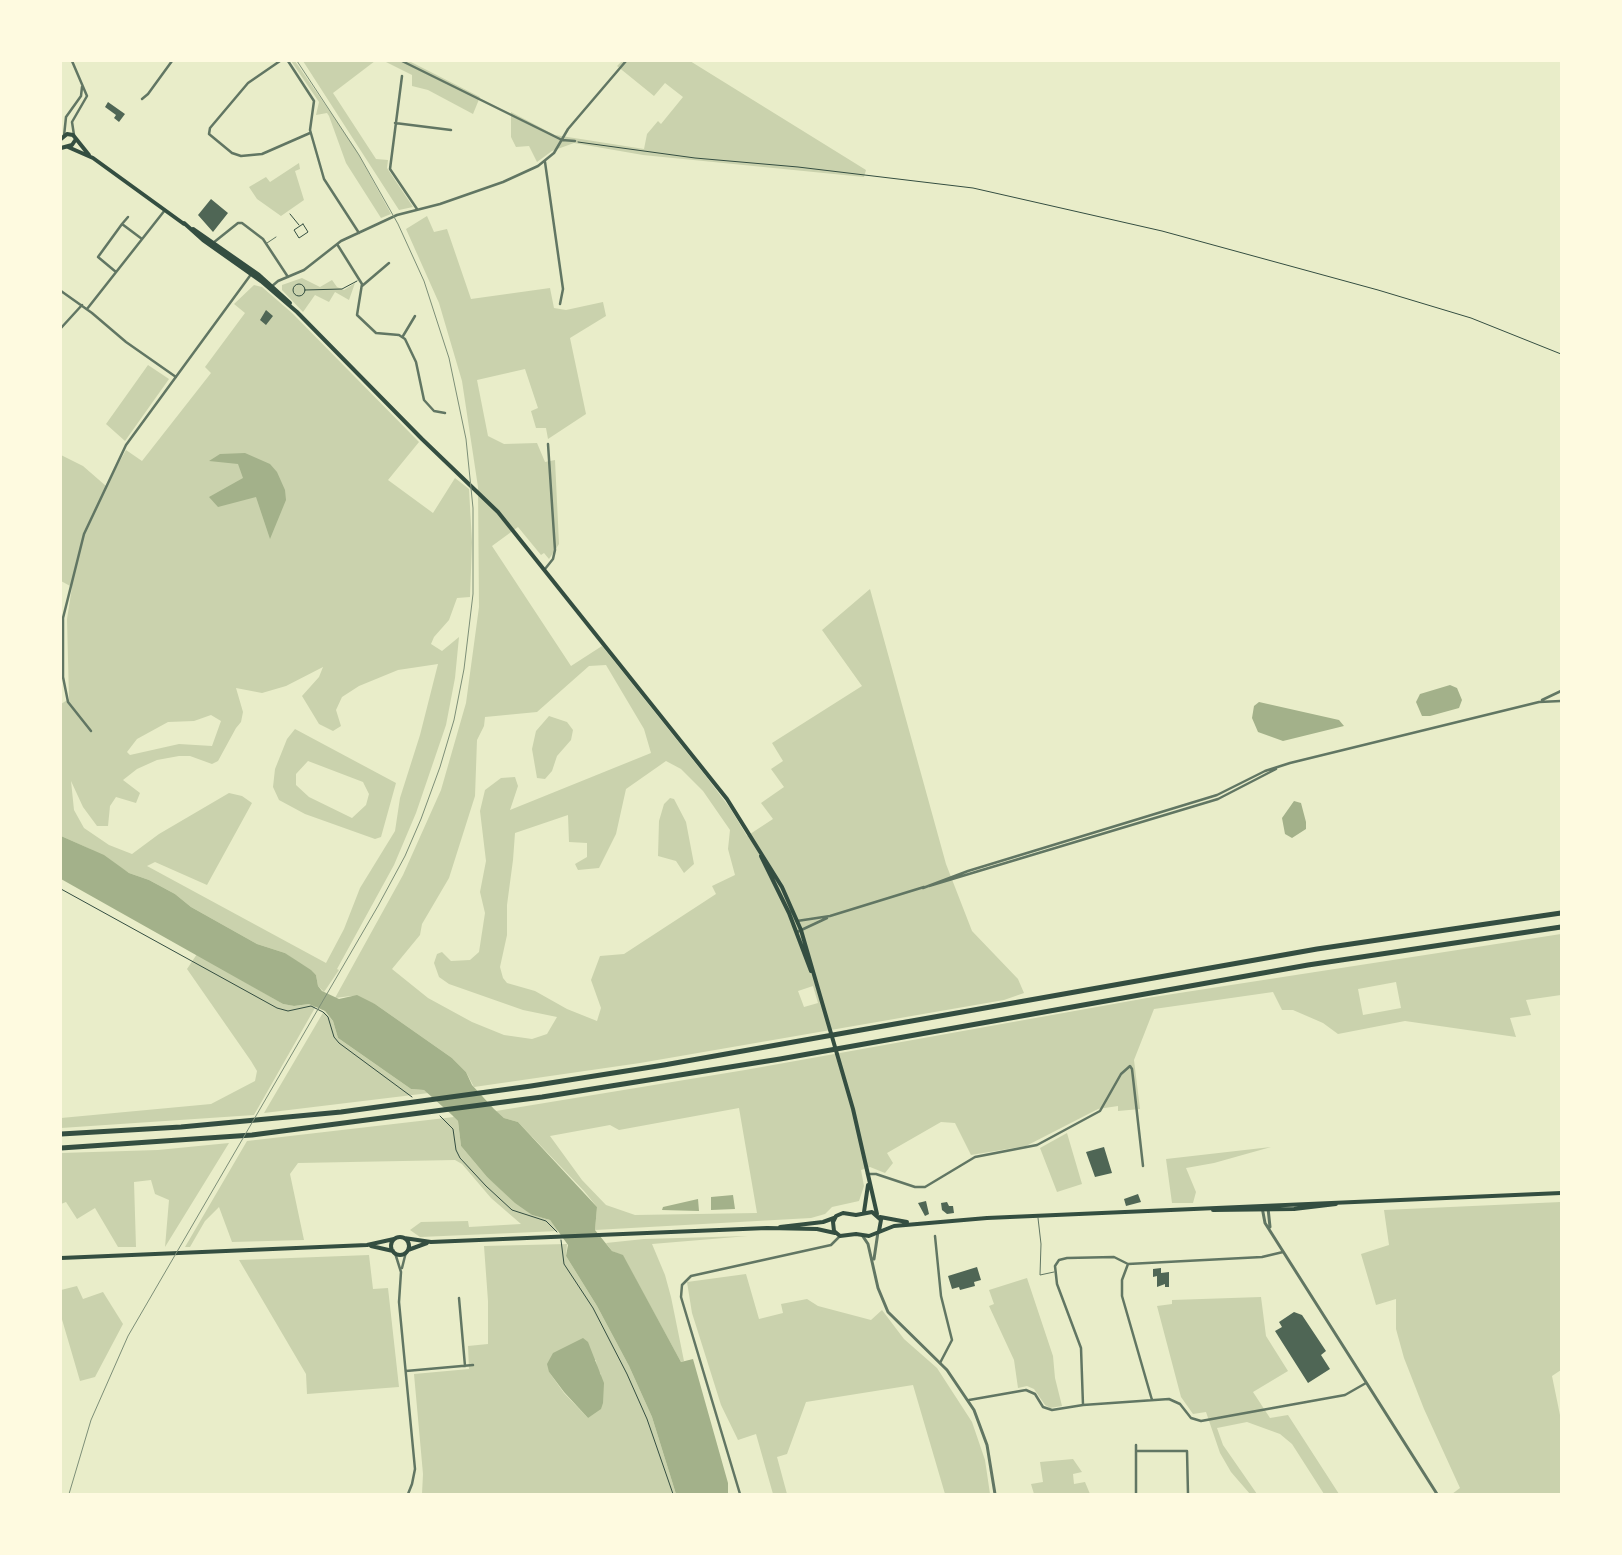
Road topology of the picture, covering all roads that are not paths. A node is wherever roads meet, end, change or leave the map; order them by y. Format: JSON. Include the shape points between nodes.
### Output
{"nodes":[{"id":1,"x":72,"y":61,"type":"edge"},
{"id":2,"x":172,"y":61,"type":"edge"},
{"id":3,"x":280,"y":61,"type":"edge"},
{"id":4,"x":288,"y":61,"type":"edge"},
{"id":5,"x":402,"y":61,"type":"edge"},
{"id":6,"x":626,"y":61,"type":"edge"},
{"id":7,"x":402,"y":76,"type":"dead end"},
{"id":8,"x":82,"y":85,"type":"junction"},
{"id":9,"x":142,"y":99,"type":"dead end"},
{"id":10,"x":396,"y":123,"type":"junction"},
{"id":11,"x":451,"y":130,"type":"dead end"},
{"id":12,"x":310,"y":133,"type":"junction"},
{"id":13,"x":62,"y":138,"type":"edge"},
{"id":14,"x":75,"y":138,"type":"junction"},
{"id":15,"x":562,"y":140,"type":"junction"},
{"id":16,"x":575,"y":141,"type":"road end"},
{"id":17,"x":68,"y":147,"type":"junction"},
{"id":18,"x":61,"y":148,"type":"edge"},
{"id":19,"x":93,"y":158,"type":"junction"},
{"id":20,"x":545,"y":161,"type":"junction"},
{"id":21,"x":165,"y":210,"type":"junction"},
{"id":22,"x":417,"y":210,"type":"junction"},
{"id":23,"x":128,"y":217,"type":"dead end"},
{"id":24,"x":122,"y":224,"type":"junction"},
{"id":25,"x":360,"y":233,"type":"junction"},
{"id":26,"x":276,"y":237,"type":"dead end"},
{"id":27,"x":142,"y":239,"type":"junction"},
{"id":28,"x":266,"y":244,"type":"junction"},
{"id":29,"x":337,"y":244,"type":"junction"},
{"id":30,"x":212,"y":245,"type":"junction"},
{"id":31,"x":389,"y":263,"type":"dead end"},
{"id":32,"x":116,"y":272,"type":"junction"},
{"id":33,"x":252,"y":272,"type":"junction"},
{"id":34,"x":288,"y":277,"type":"junction"},
{"id":35,"x":362,"y":286,"type":"junction"},
{"id":36,"x":271,"y":287,"type":"junction"},
{"id":37,"x":61,"y":290,"type":"edge"},
{"id":38,"x":560,"y":304,"type":"dead end"},
{"id":39,"x":82,"y":305,"type":"junction"},
{"id":40,"x":87,"y":309,"type":"junction"},
{"id":41,"x":415,"y":316,"type":"dead end"},
{"id":42,"x":61,"y":328,"type":"edge"},
{"id":43,"x":403,"y":336,"type":"junction"},
{"id":44,"x":176,"y":377,"type":"junction"},
{"id":45,"x":445,"y":413,"type":"dead end"},
{"id":46,"x":548,"y":444,"type":"dead end"},
{"id":47,"x":545,"y":569,"type":"junction"},
{"id":48,"x":1561,"y":691,"type":"edge"},
{"id":49,"x":1561,"y":701,"type":"edge"},
{"id":50,"x":1539,"y":702,"type":"junction"},
{"id":51,"x":91,"y":731,"type":"dead end"},
{"id":52,"x":1561,"y":912,"type":"edge"},
{"id":53,"x":830,"y":916,"type":"junction"},
{"id":54,"x":795,"y":921,"type":"junction"},
{"id":55,"x":1561,"y":927,"type":"edge"},
{"id":56,"x":799,"y":931,"type":"junction"},
{"id":57,"x":61,"y":1134,"type":"edge"},
{"id":58,"x":61,"y":1148,"type":"edge"},
{"id":59,"x":1143,"y":1166,"type":"dead end"},
{"id":60,"x":868,"y":1176,"type":"junction"},
{"id":61,"x":1561,"y":1193,"type":"edge"},
{"id":62,"x":1350,"y":1202,"type":"junction"},
{"id":63,"x":1262,"y":1205,"type":"junction"},
{"id":64,"x":1268,"y":1205,"type":"junction"},
{"id":65,"x":1196,"y":1209,"type":"junction"},
{"id":66,"x":1263,"y":1210,"type":"junction"},
{"id":67,"x":1268,"y":1210,"type":"junction"},
{"id":68,"x":864,"y":1213,"type":"junction"},
{"id":69,"x":878,"y":1216,"type":"junction"},
{"id":70,"x":1037,"y":1216,"type":"junction"},
{"id":71,"x":835,"y":1217,"type":"junction"},
{"id":72,"x":914,"y":1223,"type":"junction"},
{"id":73,"x":768,"y":1228,"type":"junction"},
{"id":74,"x":1270,"y":1230,"type":"junction"},
{"id":75,"x":879,"y":1232,"type":"junction"},
{"id":76,"x":835,"y":1233,"type":"junction"},
{"id":77,"x":861,"y":1235,"type":"junction"},
{"id":78,"x":840,"y":1236,"type":"junction"},
{"id":79,"x":935,"y":1236,"type":"dead end"},
{"id":80,"x":404,"y":1238,"type":"junction"},
{"id":81,"x":394,"y":1240,"type":"junction"},
{"id":82,"x":431,"y":1242,"type":"junction"},
{"id":83,"x":367,"y":1245,"type":"junction"},
{"id":84,"x":407,"y":1251,"type":"junction"},
{"id":85,"x":1284,"y":1251,"type":"junction"},
{"id":86,"x":394,"y":1252,"type":"junction"},
{"id":87,"x":61,"y":1258,"type":"edge"},
{"id":88,"x":874,"y":1264,"type":"junction"},
{"id":89,"x":1128,"y":1264,"type":"junction"},
{"id":90,"x":401,"y":1272,"type":"junction"},
{"id":91,"x":1054,"y":1272,"type":"junction"},
{"id":92,"x":460,"y":1298,"type":"dead end"},
{"id":93,"x":940,"y":1363,"type":"junction"},
{"id":94,"x":473,"y":1365,"type":"dead end"},
{"id":95,"x":466,"y":1366,"type":"junction"},
{"id":96,"x":406,"y":1371,"type":"junction"},
{"id":97,"x":1367,"y":1382,"type":"junction"},
{"id":98,"x":969,"y":1400,"type":"junction"},
{"id":99,"x":1152,"y":1400,"type":"junction"},
{"id":100,"x":1083,"y":1405,"type":"junction"},
{"id":101,"x":1136,"y":1445,"type":"dead end"},
{"id":102,"x":1136,"y":1451,"type":"junction"},
{"id":103,"x":408,"y":1494,"type":"edge"},
{"id":104,"x":740,"y":1494,"type":"edge"},
{"id":105,"x":996,"y":1494,"type":"edge"},
{"id":106,"x":1136,"y":1494,"type":"edge"},
{"id":107,"x":1188,"y":1494,"type":"edge"},
{"id":108,"x":1437,"y":1494,"type":"edge"}],
"edges":[{"from":1,"to":8,"type":"street"},
{"from":2,"to":9,"type":"street"},
{"from":3,"to":12,"type":"street","via":[[248,83],[210,128],[209,134],[232,153],[241,156],[260,155]]},
{"from":4,"to":12,"type":"street","via":[[314,100]]},
{"from":5,"to":15,"type":"street"},
{"from":6,"to":15,"type":"street"},
{"from":7,"to":10,"type":"street"},
{"from":8,"to":13,"type":"street","via":[[82,94],[66,117]]},
{"from":8,"to":14,"type":"street","via":[[87,98],[72,122]]},
{"from":10,"to":11,"type":"street"},
{"from":10,"to":22,"type":"street","via":[[390,169]]},
{"from":12,"to":25,"type":"street","via":[[324,179]]},
{"from":13,"to":14,"type":"main road","via":[[69,134]]},
{"from":14,"to":17,"type":"main road","via":[[73,145]]},
{"from":14,"to":19,"type":"main road"},
{"from":15,"to":16,"type":"street"},
{"from":15,"to":20,"type":"street"},
{"from":17,"to":18,"type":"main road"},
{"from":17,"to":19,"type":"main road"},
{"from":19,"to":21,"type":"main road"},
{"from":20,"to":22,"type":"street","via":[[503,182]]},
{"from":20,"to":38,"type":"street","via":[[563,289]]},
{"from":21,"to":27,"type":"street"},
{"from":21,"to":30,"type":"main road"},
{"from":22,"to":25,"type":"street","via":[[397,215]]},
{"from":23,"to":24,"type":"street"},
{"from":24,"to":27,"type":"street"},
{"from":24,"to":32,"type":"street","via":[[98,257]]},
{"from":25,"to":29,"type":"street"},
{"from":26,"to":28,"type":"lane"},
{"from":27,"to":32,"type":"street"},
{"from":28,"to":30,"type":"street","via":[[240,223]]},
{"from":28,"to":34,"type":"street"},
{"from":29,"to":34,"type":"street"},
{"from":29,"to":35,"type":"street"},
{"from":30,"to":33,"type":"main road"},
{"from":31,"to":35,"type":"street"},
{"from":32,"to":40,"type":"street"},
{"from":33,"to":36,"type":"main road"},
{"from":33,"to":44,"type":"street"},
{"from":34,"to":36,"type":"street"},
{"from":35,"to":43,"type":"street","via":[[356,309],[358,317],[376,333]]},
{"from":36,"to":47,"type":"main road","via":[[498,512]]},
{"from":37,"to":39,"type":"street"},
{"from":39,"to":40,"type":"street"},
{"from":39,"to":42,"type":"street"},
{"from":40,"to":44,"type":"street"},
{"from":41,"to":43,"type":"street"},
{"from":43,"to":45,"type":"street","via":[[416,362],[424,400],[434,411]]},
{"from":44,"to":51,"type":"street","via":[[121,452],[85,530],[71,577],[62,625],[64,691],[68,702]]},
{"from":46,"to":47,"type":"street","via":[[555,550]]},
{"from":47,"to":54,"type":"main road","via":[[723,794],[782,887]]},
{"from":48,"to":50,"type":"street"},
{"from":49,"to":50,"type":"street"},
{"from":50,"to":53,"type":"street","via":[[1282,766],[1222,798]]},
{"from":52,"to":57,"type":"highway","via":[[1297,952],[531,1086],[259,1120]]},
{"from":53,"to":54,"type":"street"},
{"from":53,"to":56,"type":"street"},
{"from":54,"to":56,"type":"main road"},
{"from":55,"to":58,"type":"highway","via":[[1299,966],[820,1052],[542,1096],[239,1136]]},
{"from":56,"to":60,"type":"main road","via":[[852,1103]]},
{"from":59,"to":60,"type":"street","via":[[1130,1066],[1121,1074],[1100,1112],[1033,1146],[976,1157],[925,1188],[876,1174]]},
{"from":60,"to":68,"type":"main road"},
{"from":60,"to":69,"type":"main road"},
{"from":61,"to":62,"type":"main road"},
{"from":62,"to":64,"type":"main road"},
{"from":62,"to":67,"type":"main road"},
{"from":63,"to":64,"type":"main road"},
{"from":63,"to":65,"type":"main road"},
{"from":63,"to":66,"type":"street"},
{"from":64,"to":67,"type":"street"},
{"from":65,"to":66,"type":"main road"},
{"from":65,"to":70,"type":"main road"},
{"from":66,"to":67,"type":"main road"},
{"from":66,"to":74,"type":"street"},
{"from":67,"to":74,"type":"street"},
{"from":68,"to":69,"type":"main road"},
{"from":68,"to":71,"type":"main road","via":[[843,1213]]},
{"from":69,"to":72,"type":"main road"},
{"from":69,"to":75,"type":"main road"},
{"from":70,"to":72,"type":"main road"},
{"from":70,"to":91,"type":"lane","via":[[1040,1275]]},
{"from":71,"to":73,"type":"main road","via":[[823,1222]]},
{"from":71,"to":76,"type":"main road","via":[[832,1224]]},
{"from":72,"to":75,"type":"main road","via":[[890,1226]]},
{"from":73,"to":76,"type":"main road","via":[[817,1229]]},
{"from":73,"to":82,"type":"main road"},
{"from":74,"to":85,"type":"street"},
{"from":75,"to":77,"type":"main road","via":[[871,1236]]},
{"from":75,"to":88,"type":"street"},
{"from":76,"to":78,"type":"main road"},
{"from":77,"to":78,"type":"main road"},
{"from":77,"to":88,"type":"street","via":[[868,1242]]},
{"from":78,"to":104,"type":"street","via":[[831,1245],[692,1276],[682,1285],[683,1306]]},
{"from":79,"to":93,"type":"street","via":[[941,1296],[952,1340]]},
{"from":80,"to":81,"type":"main road"},
{"from":80,"to":82,"type":"main road"},
{"from":80,"to":84,"type":"main road","via":[[408,1243]]},
{"from":81,"to":83,"type":"main road"},
{"from":81,"to":86,"type":"main road","via":[[391,1244]]},
{"from":82,"to":84,"type":"main road"},
{"from":83,"to":86,"type":"main road"},
{"from":83,"to":87,"type":"main road"},
{"from":84,"to":86,"type":"main road","via":[[401,1254]]},
{"from":84,"to":90,"type":"street"},
{"from":85,"to":89,"type":"street","via":[[1258,1257]]},
{"from":85,"to":97,"type":"street"},
{"from":86,"to":90,"type":"street"},
{"from":88,"to":93,"type":"street","via":[[879,1292],[888,1312]]},
{"from":89,"to":91,"type":"street","via":[[1114,1257],[1067,1258],[1057,1262]]},
{"from":89,"to":99,"type":"street","via":[[1122,1280],[1122,1296]]},
{"from":90,"to":96,"type":"street","via":[[399,1302]]},
{"from":91,"to":100,"type":"street","via":[[1081,1348]]},
{"from":92,"to":95,"type":"street"},
{"from":93,"to":98,"type":"street"},
{"from":94,"to":95,"type":"street"},
{"from":95,"to":96,"type":"street"},
{"from":96,"to":103,"type":"street","via":[[415,1469]]},
{"from":97,"to":99,"type":"street","via":[[1346,1395],[1204,1421],[1191,1418],[1175,1401]]},
{"from":97,"to":108,"type":"street"},
{"from":98,"to":100,"type":"street","via":[[1026,1390],[1033,1392],[1049,1410]]},
{"from":98,"to":105,"type":"street","via":[[985,1438]]},
{"from":99,"to":100,"type":"street"},
{"from":101,"to":102,"type":"street"},
{"from":102,"to":106,"type":"street"},
{"from":102,"to":107,"type":"street","via":[[1188,1450]]}]}
